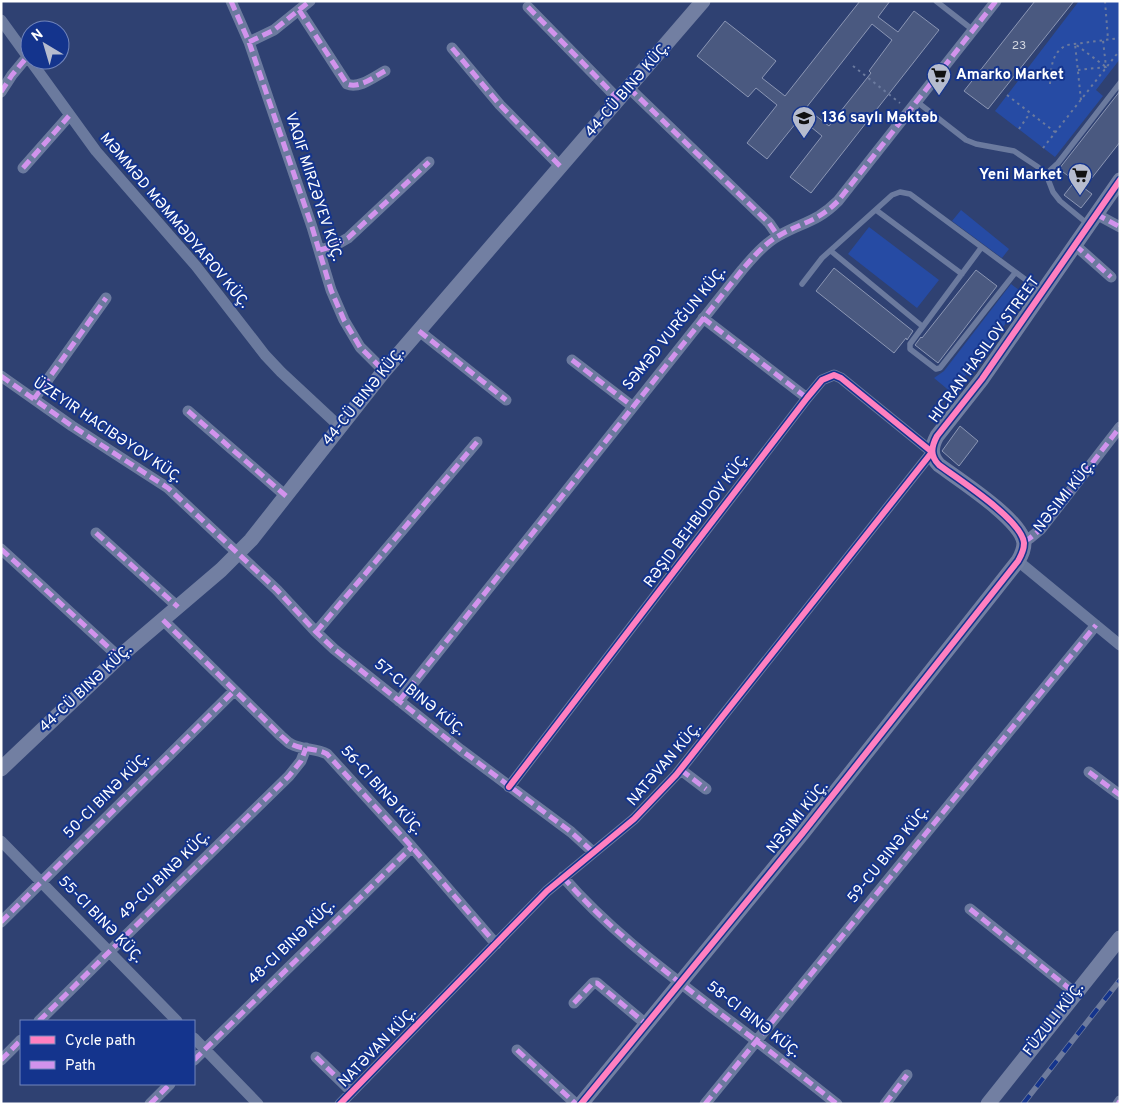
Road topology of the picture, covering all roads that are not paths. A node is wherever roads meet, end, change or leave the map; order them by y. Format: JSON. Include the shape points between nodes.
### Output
{"nodes":[{"id":1,"x":231,"y":1,"type":"edge"},
{"id":2,"x":310,"y":1,"type":"edge"},
{"id":3,"x":703,"y":1,"type":"edge"},
{"id":4,"x":936,"y":1,"type":"edge"},
{"id":5,"x":996,"y":1,"type":"edge"},
{"id":6,"x":528,"y":7,"type":"dead end"},
{"id":7,"x":299,"y":10,"type":"junction"},
{"id":8,"x":1,"y":20,"type":"edge"},
{"id":9,"x":973,"y":30,"type":"junction"},
{"id":10,"x":249,"y":42,"type":"junction"},
{"id":11,"x":20,"y":48,"type":"edge"},
{"id":12,"x":452,"y":48,"type":"dead end"},
{"id":13,"x":20,"y":66,"type":"edge"},
{"id":14,"x":36,"y":70,"type":"edge"},
{"id":15,"x":385,"y":71,"type":"dead end"},
{"id":16,"x":1120,"y":83,"type":"edge"},
{"id":17,"x":629,"y":88,"type":"junction"},
{"id":18,"x":1,"y":92,"type":"edge"},
{"id":19,"x":619,"y":100,"type":"junction"},
{"id":20,"x":913,"y":106,"type":"junction"},
{"id":21,"x":69,"y":116,"type":"junction"},
{"id":22,"x":429,"y":162,"type":"dead end"},
{"id":23,"x":561,"y":167,"type":"junction"},
{"id":24,"x":23,"y":168,"type":"dead end"},
{"id":25,"x":1046,"y":174,"type":"junction"},
{"id":26,"x":1120,"y":180,"type":"edge"},
{"id":27,"x":876,"y":210,"type":"junction"},
{"id":28,"x":1092,"y":220,"type":"junction"},
{"id":29,"x":1120,"y":227,"type":"edge"},
{"id":30,"x":778,"y":236,"type":"junction"},
{"id":31,"x":1075,"y":244,"type":"junction"},
{"id":32,"x":981,"y":248,"type":"junction"},
{"id":33,"x":320,"y":250,"type":"junction"},
{"id":34,"x":831,"y":251,"type":"junction"},
{"id":35,"x":1015,"y":273,"type":"junction"},
{"id":36,"x":962,"y":274,"type":"junction"},
{"id":37,"x":1110,"y":277,"type":"dead end"},
{"id":38,"x":802,"y":284,"type":"dead end"},
{"id":39,"x":1043,"y":292,"type":"junction"},
{"id":40,"x":106,"y":298,"type":"dead end"},
{"id":41,"x":703,"y":318,"type":"junction"},
{"id":42,"x":922,"y":326,"type":"junction"},
{"id":43,"x":420,"y":330,"type":"junction"},
{"id":44,"x":572,"y":360,"type":"dead end"},
{"id":45,"x":384,"y":371,"type":"junction"},
{"id":46,"x":1,"y":376,"type":"edge"},
{"id":47,"x":807,"y":398,"type":"junction"},
{"id":48,"x":34,"y":399,"type":"junction"},
{"id":49,"x":506,"y":400,"type":"dead end"},
{"id":50,"x":632,"y":406,"type":"junction"},
{"id":51,"x":188,"y":411,"type":"dead end"},
{"id":52,"x":340,"y":426,"type":"junction"},
{"id":53,"x":1120,"y":427,"type":"edge"},
{"id":54,"x":477,"y":442,"type":"dead end"},
{"id":55,"x":932,"y":452,"type":"junction"},
{"id":56,"x":286,"y":496,"type":"junction"},
{"id":57,"x":96,"y":533,"type":"dead end"},
{"id":58,"x":1024,"y":542,"type":"junction"},
{"id":59,"x":1,"y":549,"type":"edge"},
{"id":60,"x":238,"y":554,"type":"junction"},
{"id":61,"x":1018,"y":561,"type":"junction"},
{"id":62,"x":178,"y":607,"type":"junction"},
{"id":63,"x":163,"y":620,"type":"junction"},
{"id":64,"x":1096,"y":625,"type":"junction"},
{"id":65,"x":316,"y":632,"type":"junction"},
{"id":66,"x":1120,"y":645,"type":"edge"},
{"id":67,"x":119,"y":657,"type":"junction"},
{"id":68,"x":234,"y":691,"type":"junction"},
{"id":69,"x":399,"y":700,"type":"junction"},
{"id":70,"x":306,"y":748,"type":"junction"},
{"id":71,"x":1,"y":769,"type":"edge"},
{"id":72,"x":680,"y":770,"type":"junction"},
{"id":73,"x":1089,"y":772,"type":"dead end"},
{"id":74,"x":509,"y":787,"type":"junction"},
{"id":75,"x":706,"y":789,"type":"dead end"},
{"id":76,"x":1120,"y":795,"type":"edge"},
{"id":77,"x":1,"y":842,"type":"edge"},
{"id":78,"x":412,"y":848,"type":"junction"},
{"id":79,"x":593,"y":852,"type":"junction"},
{"id":80,"x":563,"y":877,"type":"junction"},
{"id":81,"x":42,"y":882,"type":"junction"},
{"id":82,"x":970,"y":909,"type":"dead end"},
{"id":83,"x":1,"y":922,"type":"edge"},
{"id":84,"x":1120,"y":938,"type":"edge"},
{"id":85,"x":496,"y":944,"type":"junction"},
{"id":86,"x":110,"y":951,"type":"junction"},
{"id":87,"x":680,"y":983,"type":"junction"},
{"id":88,"x":1075,"y":993,"type":"junction"},
{"id":89,"x":574,"y":1003,"type":"dead end"},
{"id":90,"x":41,"y":1020,"type":"edge"},
{"id":91,"x":176,"y":1020,"type":"edge"},
{"id":92,"x":646,"y":1024,"type":"junction"},
{"id":93,"x":195,"y":1039,"type":"edge"},
{"id":94,"x":20,"y":1041,"type":"edge"},
{"id":95,"x":757,"y":1041,"type":"junction"},
{"id":96,"x":205,"y":1050,"type":"junction"},
{"id":97,"x":517,"y":1050,"type":"dead end"},
{"id":98,"x":316,"y":1057,"type":"dead end"},
{"id":99,"x":195,"y":1059,"type":"edge"},
{"id":100,"x":1,"y":1060,"type":"edge"},
{"id":101,"x":907,"y":1075,"type":"dead end"},
{"id":102,"x":169,"y":1085,"type":"edge"},
{"id":103,"x":352,"y":1092,"type":"junction"},
{"id":104,"x":150,"y":1104,"type":"edge"},
{"id":105,"x":258,"y":1104,"type":"edge"},
{"id":106,"x":340,"y":1104,"type":"edge"},
{"id":107,"x":576,"y":1104,"type":"edge"},
{"id":108,"x":581,"y":1104,"type":"edge"},
{"id":109,"x":705,"y":1104,"type":"edge"},
{"id":110,"x":837,"y":1104,"type":"edge"},
{"id":111,"x":885,"y":1104,"type":"edge"},
{"id":112,"x":988,"y":1104,"type":"edge"}],
"edges":[{"from":1,"to":10,"type":"street","name":"VAQIF MIRZƏYEV KÜÇ."},
{"from":2,"to":7,"type":"street"},
{"from":3,"to":17,"type":"street","name":"44-CÜ BINƏ KÜÇ."},
{"from":4,"to":9,"type":"lane"},
{"from":5,"to":9,"type":"street","name":"SƏMƏD VURĞUN KÜÇ."},
{"from":6,"to":19,"type":"street"},
{"from":7,"to":10,"type":"street","via":[[274,30]]},
{"from":7,"to":15,"type":"street","via":[[347,84],[360,84]]},
{"from":8,"to":11,"type":"street","name":"MƏMMƏD MƏMMƏDYAROV KÜÇ."},
{"from":9,"to":20,"type":"street","name":"SƏMƏD VURĞUN KÜÇ."},
{"from":10,"to":33,"type":"street","name":"VAQIF MIRZƏYEV KÜÇ."},
{"from":12,"to":23,"type":"street","via":[[500,106]]},
{"from":13,"to":18,"type":"street"},
{"from":14,"to":21,"type":"street","name":"MƏMMƏD MƏMMƏDYAROV KÜÇ."},
{"from":16,"to":25,"type":"lane"},
{"from":17,"to":19,"type":"street","name":"44-CÜ BINƏ KÜÇ."},
{"from":17,"to":30,"type":"street","via":[[769,223]]},
{"from":19,"to":23,"type":"street","name":"44-CÜ BINƏ KÜÇ."},
{"from":20,"to":25,"type":"lane","via":[[966,140],[1014,151]]},
{"from":20,"to":30,"type":"street","name":"SƏMƏD VURĞUN KÜÇ.","via":[[827,212]]},
{"from":21,"to":24,"type":"street"},
{"from":21,"to":52,"type":"street","name":"MƏMMƏD MƏMMƏDYAROV KÜÇ.","via":[[109,168],[196,266],[268,359]]},
{"from":22,"to":33,"type":"street","via":[[348,238]]},
{"from":23,"to":43,"type":"street","name":"44-CÜ BINƏ KÜÇ."},
{"from":25,"to":28,"type":"lane","via":[[1060,201]]},
{"from":26,"to":28,"type":"street","name":"HICRAN HASILOV STREET"},
{"from":27,"to":32,"type":"lane","via":[[892,195],[900,192],[910,194]]},
{"from":27,"to":34,"type":"lane"},
{"from":27,"to":36,"type":"lane"},
{"from":28,"to":29,"type":"street"},
{"from":28,"to":31,"type":"street","name":"HICRAN HASILOV STREET"},
{"from":30,"to":41,"type":"street","name":"SƏMƏD VURĞUN KÜÇ.","via":[[742,270]]},
{"from":31,"to":37,"type":"street"},
{"from":31,"to":39,"type":"street","name":"HICRAN HASILOV STREET"},
{"from":32,"to":35,"type":"lane"},
{"from":32,"to":36,"type":"lane"},
{"from":33,"to":45,"type":"street","name":"VAQIF MIRZƏYEV KÜÇ.","via":[[331,290],[344,320],[360,347]]},
{"from":34,"to":38,"type":"lane"},
{"from":34,"to":42,"type":"lane"},
{"from":35,"to":39,"type":"lane"},
{"from":35,"to":42,"type":"lane","via":[[940,368],[910,349]]},
{"from":36,"to":42,"type":"lane"},
{"from":39,"to":55,"type":"street","name":"HICRAN HASILOV STREET","via":[[982,380],[934,441]]},
{"from":40,"to":48,"type":"street"},
{"from":41,"to":47,"type":"street"},
{"from":41,"to":50,"type":"street","name":"SƏMƏD VURĞUN KÜÇ."},
{"from":43,"to":45,"type":"street","name":"44-CÜ BINƏ KÜÇ."},
{"from":43,"to":49,"type":"street"},
{"from":44,"to":50,"type":"street"},
{"from":45,"to":52,"type":"street","name":"44-CÜ BINƏ KÜÇ."},
{"from":46,"to":48,"type":"street","name":"57-CI BINƏ KÜÇ."},
{"from":47,"to":55,"type":"street","name":"RƏŞID BEHBUDOV KÜÇ.","via":[[822,380],[834,375],[842,378]]},
{"from":47,"to":74,"type":"street","name":"RƏŞID BEHBUDOV KÜÇ."},
{"from":48,"to":60,"type":"street","name":"57-CI BINƏ KÜÇ.","via":[[168,488]]},
{"from":50,"to":69,"type":"street","name":"SƏMƏD VURĞUN KÜÇ."},
{"from":51,"to":56,"type":"street"},
{"from":52,"to":56,"type":"street","name":"44-CÜ BINƏ KÜÇ."},
{"from":53,"to":58,"type":"street","name":"NƏSIMI KÜÇ.","via":[[1041,529]]},
{"from":54,"to":65,"type":"street"},
{"from":55,"to":58,"type":"street","via":[[939,465],[1008,518]]},
{"from":55,"to":72,"type":"street","name":"NATƏVAN KÜÇ."},
{"from":56,"to":60,"type":"street","name":"44-CÜ BINƏ KÜÇ."},
{"from":57,"to":62,"type":"street"},
{"from":58,"to":61,"type":"street","name":"NƏSIMI KÜÇ."},
{"from":59,"to":67,"type":"street"},
{"from":60,"to":62,"type":"street","name":"44-CÜ BINƏ KÜÇ."},
{"from":60,"to":65,"type":"street","name":"57-CI BINƏ KÜÇ."},
{"from":61,"to":64,"type":"street"},
{"from":61,"to":87,"type":"street","name":"NƏSIMI KÜÇ."},
{"from":62,"to":63,"type":"street","name":"44-CÜ BINƏ KÜÇ."},
{"from":63,"to":67,"type":"street","name":"44-CÜ BINƏ KÜÇ."},
{"from":63,"to":68,"type":"street"},
{"from":64,"to":66,"type":"street"},
{"from":64,"to":95,"type":"street","name":"59-CU BINƏ KÜÇ."},
{"from":65,"to":69,"type":"street","name":"57-CI BINƏ KÜÇ."},
{"from":67,"to":71,"type":"street","name":"44-CÜ BINƏ KÜÇ."},
{"from":68,"to":70,"type":"street","via":[[291,744]]},
{"from":68,"to":81,"type":"street","name":"50-CI BINƏ KÜÇ."},
{"from":69,"to":74,"type":"street","name":"57-CI BINƏ KÜÇ."},
{"from":70,"to":78,"type":"street","via":[[327,754]]},
{"from":70,"to":86,"type":"street","name":"49-CU BINƏ KÜÇ.","via":[[290,776]]},
{"from":72,"to":75,"type":"street"},
{"from":72,"to":79,"type":"street","name":"NATƏVAN KÜÇ.","via":[[634,819]]},
{"from":73,"to":76,"type":"street"},
{"from":74,"to":79,"type":"street","name":"57-CI BINƏ KÜÇ."},
{"from":77,"to":81,"type":"street","name":"55-CI BINƏ KÜÇ."},
{"from":78,"to":85,"type":"street"},
{"from":78,"to":96,"type":"street","name":"48-CI BINƏ KÜÇ."},
{"from":79,"to":80,"type":"street","name":"NATƏVAN KÜÇ."},
{"from":80,"to":85,"type":"street","name":"NATƏVAN KÜÇ."},
{"from":80,"to":87,"type":"street","name":"58-CI BINƏ KÜÇ.","via":[[604,920]]},
{"from":81,"to":83,"type":"street","name":"50-CI BINƏ KÜÇ."},
{"from":81,"to":86,"type":"street","name":"55-CI BINƏ KÜÇ."},
{"from":82,"to":88,"type":"street"},
{"from":84,"to":88,"type":"street","name":"FÜZULI KÜÇ."},
{"from":85,"to":103,"type":"street","name":"NATƏVAN KÜÇ."},
{"from":86,"to":90,"type":"street","name":"49-CU BINƏ KÜÇ."},
{"from":86,"to":91,"type":"street","name":"55-CI BINƏ KÜÇ."},
{"from":87,"to":92,"type":"street","name":"NƏSIMI KÜÇ."},
{"from":87,"to":95,"type":"street","name":"58-CI BINƏ KÜÇ."},
{"from":88,"to":112,"type":"street","name":"FÜZULI KÜÇ."},
{"from":89,"to":92,"type":"street","via":[[593,983],[597,983]]},
{"from":92,"to":108,"type":"street","name":"NƏSIMI KÜÇ."},
{"from":93,"to":96,"type":"street"},
{"from":94,"to":100,"type":"street"},
{"from":95,"to":109,"type":"street","name":"59-CU BINƏ KÜÇ."},
{"from":95,"to":110,"type":"street","name":"58-CI BINƏ KÜÇ."},
{"from":96,"to":99,"type":"street","name":"48-CI BINƏ KÜÇ."},
{"from":96,"to":105,"type":"street"},
{"from":97,"to":107,"type":"street"},
{"from":98,"to":103,"type":"street"},
{"from":101,"to":111,"type":"street"},
{"from":102,"to":104,"type":"street"},
{"from":103,"to":106,"type":"street","name":"NATƏVAN KÜÇ."}]}
